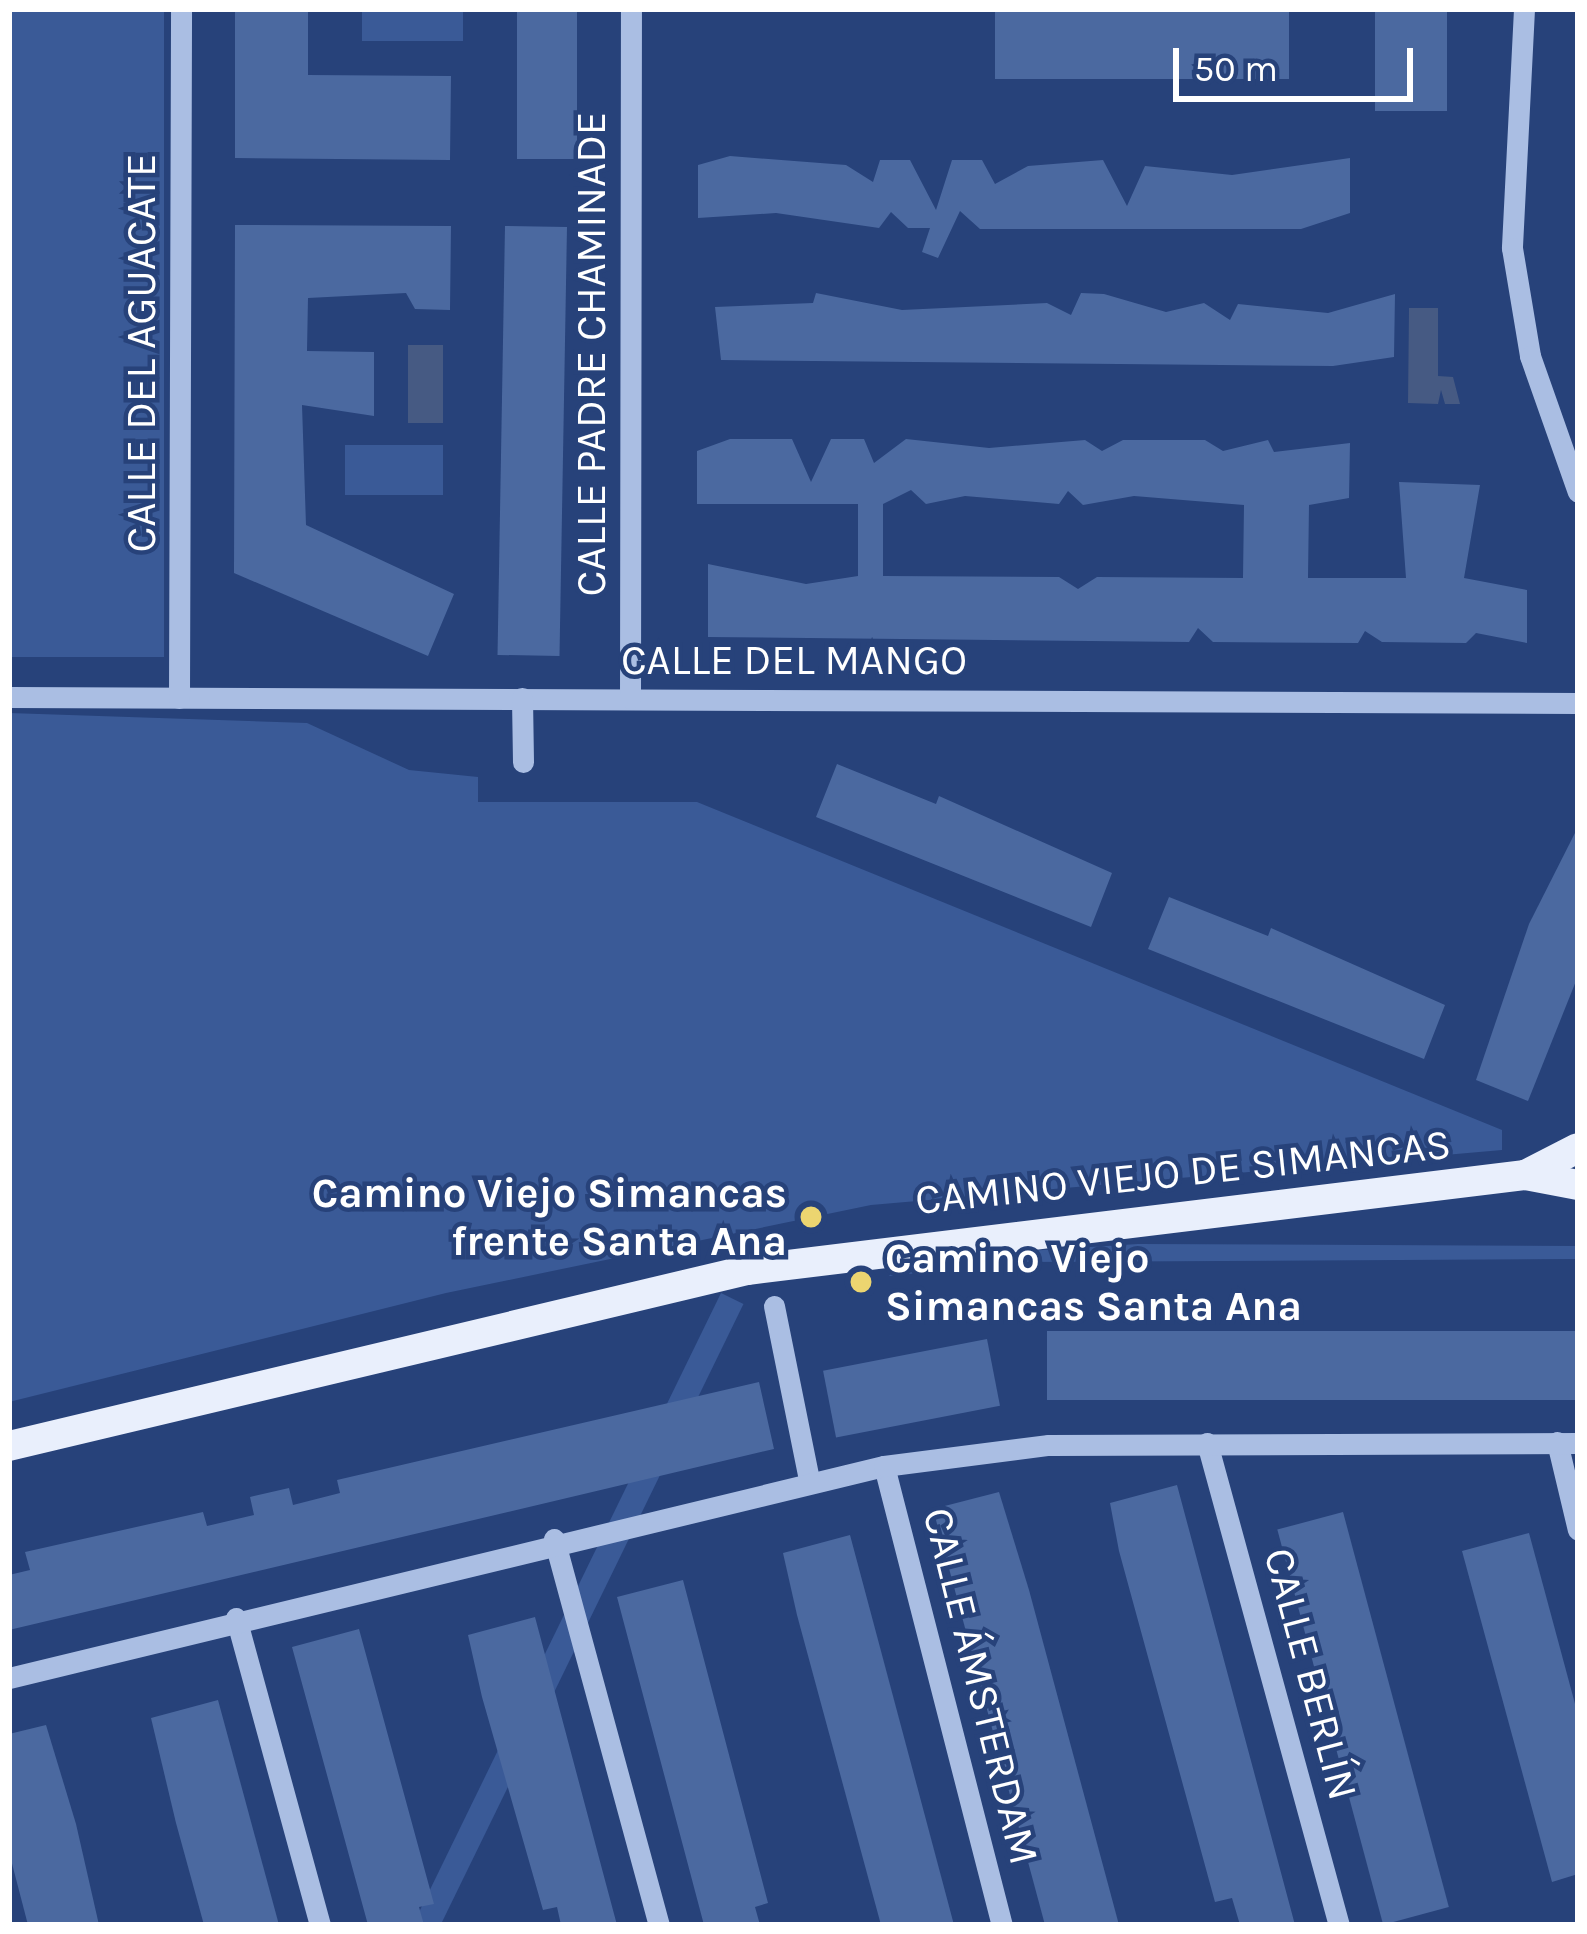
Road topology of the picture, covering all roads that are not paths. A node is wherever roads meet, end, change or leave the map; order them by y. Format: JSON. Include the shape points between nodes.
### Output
{"nodes":[{"id":1,"x":182,"y":9,"type":"edge"},
{"id":2,"x":631,"y":9,"type":"edge"},
{"id":3,"x":1524,"y":9,"type":"edge"},
{"id":4,"x":1578,"y":492,"type":"edge"},
{"id":5,"x":9,"y":698,"type":"edge"},
{"id":6,"x":178,"y":698,"type":"junction"},
{"id":7,"x":522,"y":698,"type":"junction"},
{"id":8,"x":630,"y":698,"type":"junction"},
{"id":9,"x":1578,"y":703,"type":"edge"},
{"id":10,"x":523,"y":762,"type":"dead end"},
{"id":11,"x":1578,"y":1148,"type":"edge"},
{"id":12,"x":1525,"y":1175,"type":"junction"},
{"id":13,"x":1578,"y":1186,"type":"edge"},
{"id":14,"x":774,"y":1306,"type":"dead end"},
{"id":15,"x":1207,"y":1443,"type":"junction"},
{"id":16,"x":1568,"y":1443,"type":"edge"},
{"id":17,"x":9,"y":1446,"type":"edge"},
{"id":18,"x":884,"y":1466,"type":"junction"},
{"id":19,"x":809,"y":1480,"type":"junction"},
{"id":20,"x":1578,"y":1530,"type":"edge"},
{"id":21,"x":554,"y":1539,"type":"junction"},
{"id":22,"x":236,"y":1618,"type":"junction"},
{"id":23,"x":9,"y":1678,"type":"edge"},
{"id":24,"x":320,"y":1925,"type":"edge"},
{"id":25,"x":659,"y":1925,"type":"edge"},
{"id":26,"x":1002,"y":1925,"type":"edge"},
{"id":27,"x":1340,"y":1925,"type":"edge"}],
"edges":[{"from":1,"to":6,"type":"street","name":"CALLE DEL AGUACATE"},
{"from":2,"to":8,"type":"street","name":"CALLE PADRE CHAMINADE"},
{"from":3,"to":4,"type":"street","via":[[1512,248],[1530,356]]},
{"from":5,"to":6,"type":"street","name":"CALLE DEL MANGO"},
{"from":6,"to":7,"type":"street","name":"CALLE DEL MANGO"},
{"from":7,"to":8,"type":"street","name":"CALLE DEL MANGO"},
{"from":7,"to":10,"type":"street"},
{"from":8,"to":9,"type":"street","name":"CALLE DEL MANGO"},
{"from":11,"to":12,"type":"main road","name":"CAMINO VIEJO DE SIMANCAS"},
{"from":12,"to":13,"type":"main road","name":"CAMINO VIEJO DE SIMANCAS"},
{"from":12,"to":17,"type":"main road","name":"CAMINO VIEJO DE SIMANCAS","via":[[747,1270]]},
{"from":14,"to":19,"type":"street"},
{"from":15,"to":16,"type":"street"},
{"from":15,"to":18,"type":"street","name":"CALLE ÁMSTERDAM","via":[[1049,1445]]},
{"from":15,"to":27,"type":"street","name":"CALLE BERLÍN"},
{"from":16,"to":20,"type":"street"},
{"from":18,"to":19,"type":"street","name":"CALLE ÁMSTERDAM"},
{"from":18,"to":26,"type":"street","name":"CALLE ÁMSTERDAM"},
{"from":19,"to":21,"type":"street","name":"CALLE ÁMSTERDAM"},
{"from":21,"to":22,"type":"street","name":"CALLE ÁMSTERDAM"},
{"from":21,"to":25,"type":"street"},
{"from":22,"to":23,"type":"street","name":"CALLE ÁMSTERDAM"},
{"from":22,"to":24,"type":"street"}]}
